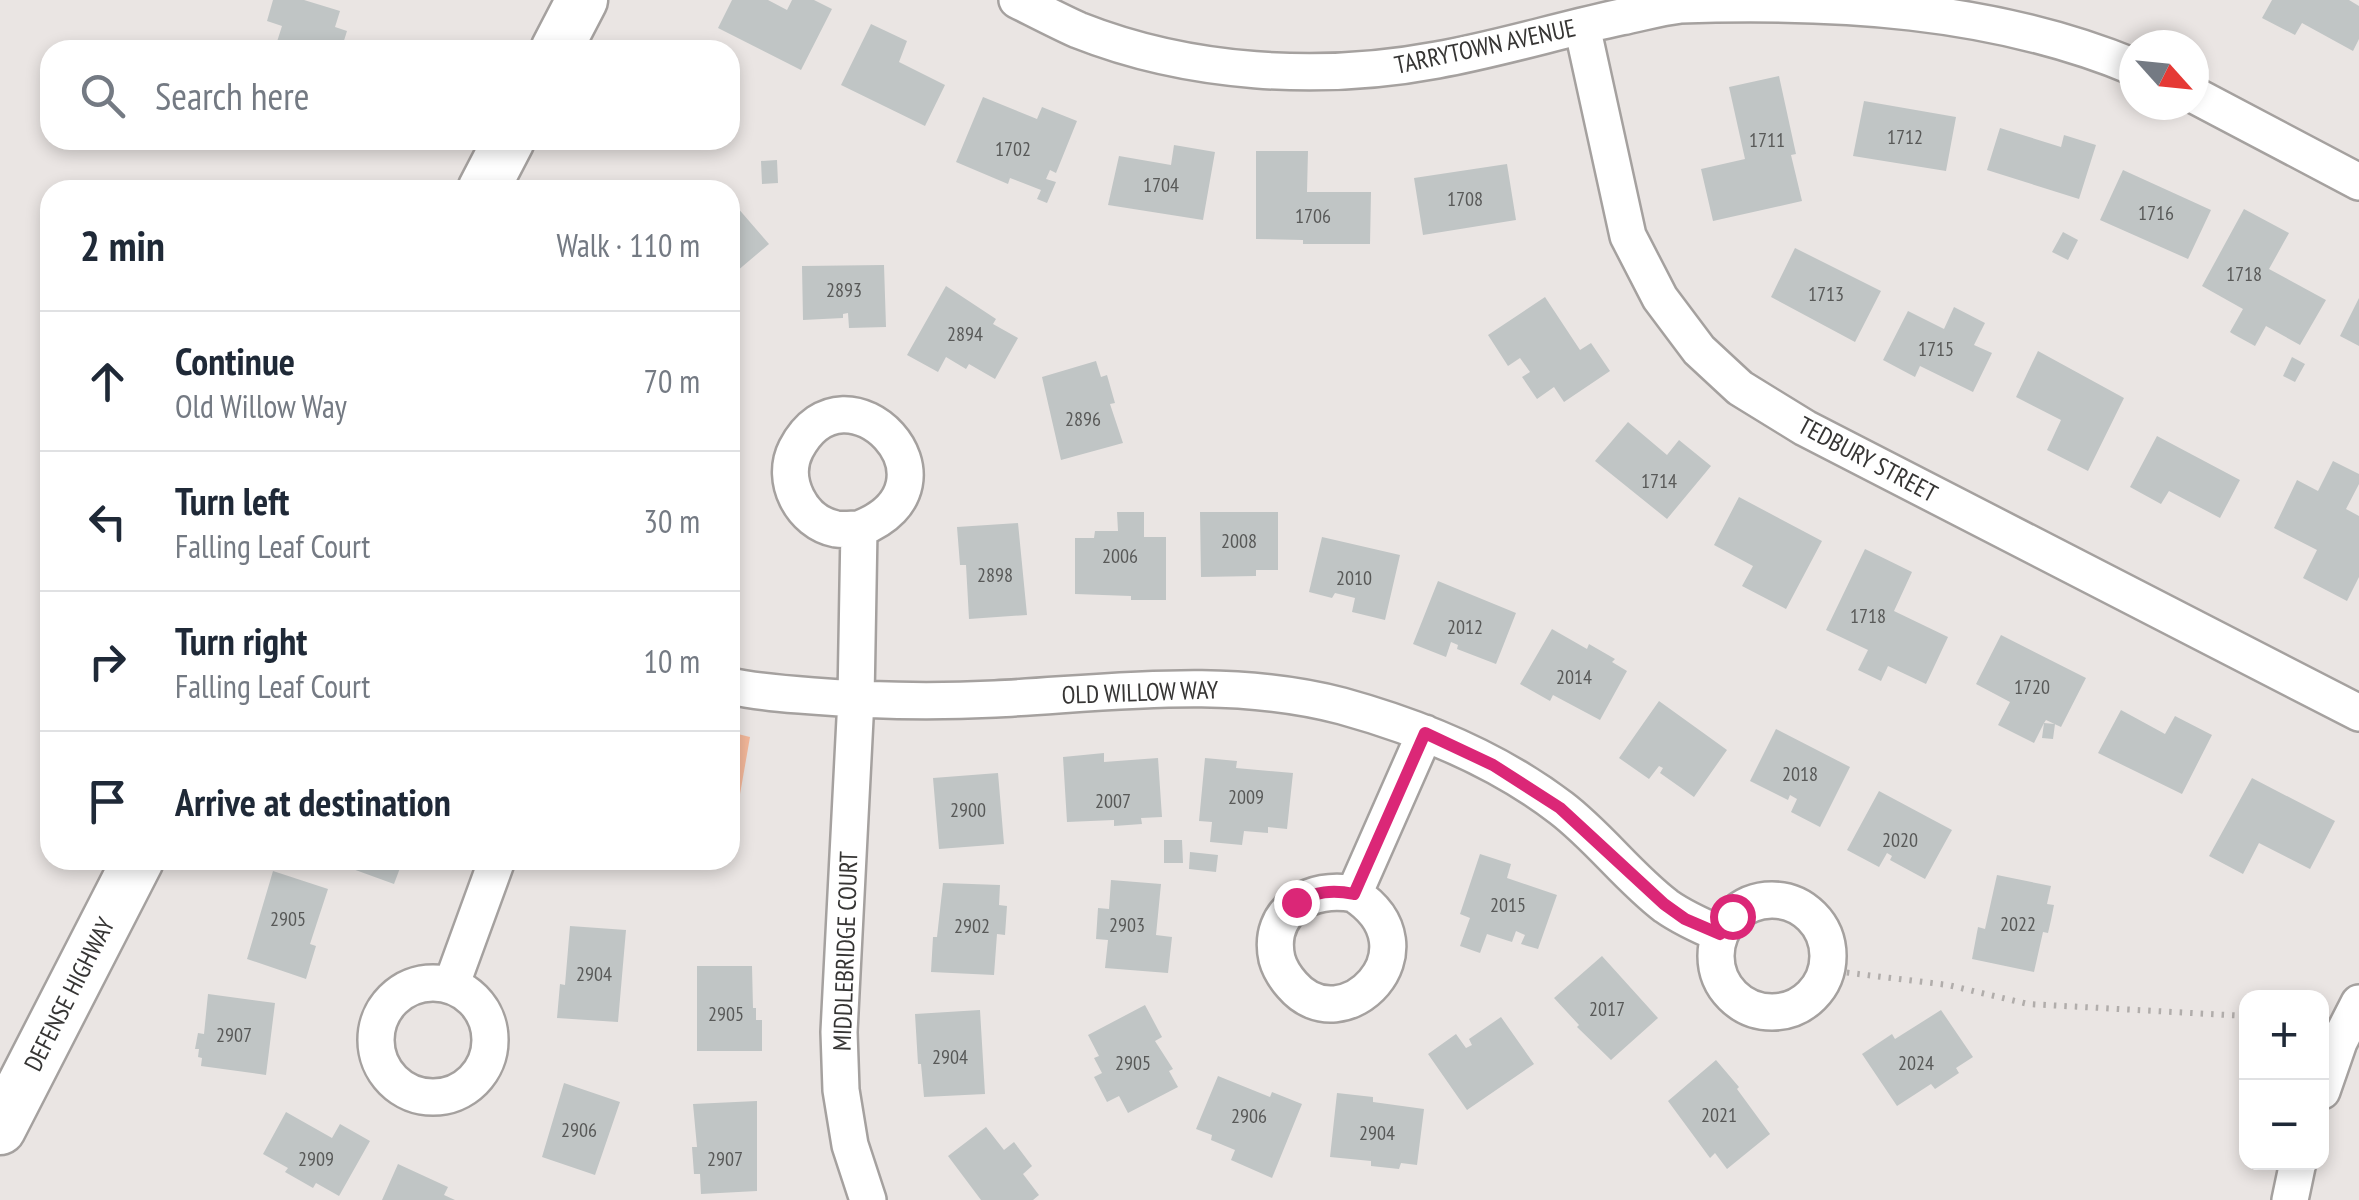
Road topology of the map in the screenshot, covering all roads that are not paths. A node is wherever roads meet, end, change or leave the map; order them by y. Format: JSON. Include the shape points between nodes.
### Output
{"nodes":[{"id":1,"x":582,"y":0,"type":"edge"},
{"id":2,"x":1017,"y":0,"type":"edge"},
{"id":3,"x":1582,"y":26,"type":"junction"},
{"id":4,"x":561,"y":40,"type":"edge"},
{"id":5,"x":2119,"y":61,"type":"edge"},
{"id":6,"x":2209,"y":104,"type":"edge"},
{"id":7,"x":504,"y":150,"type":"edge"},
{"id":8,"x":488,"y":180,"type":"edge"},
{"id":9,"x":2359,"y":182,"type":"edge"},
{"id":10,"x":859,"y":529,"type":"dead end"},
{"id":11,"x":740,"y":688,"type":"edge"},
{"id":12,"x":856,"y":699,"type":"junction"},
{"id":13,"x":2359,"y":713,"type":"edge"},
{"id":14,"x":1425,"y":733,"type":"junction"},
{"id":15,"x":133,"y":870,"type":"edge"},
{"id":16,"x":493,"y":870,"type":"edge"},
{"id":17,"x":1354,"y":894,"type":"dead end"},
{"id":18,"x":1720,"y":934,"type":"junction"},
{"id":19,"x":452,"y":986,"type":"dead end"},
{"id":20,"x":2359,"y":1003,"type":"edge"},
{"id":21,"x":2326,"y":1080,"type":"edge"},
{"id":22,"x":0,"y":1129,"type":"edge"},
{"id":23,"x":2296,"y":1170,"type":"edge"},
{"id":24,"x":868,"y":1200,"type":"edge"},
{"id":25,"x":2290,"y":1200,"type":"edge"}],
"edges":[{"from":1,"to":4,"type":"main road"},
{"from":2,"to":3,"type":"street","name":"TARRYTOWN AVENUE","via":[[1140,50],[1294,71],[1437,60]]},
{"from":3,"to":5,"type":"street","name":"TARRYTOWN AVENUE","via":[[1677,5],[1864,4],[1946,13]]},
{"from":3,"to":13,"type":"street","name":"TEDBURY STREET","via":[[1628,236],[1660,298],[1698,350],[1740,388]]},
{"from":6,"to":9,"type":"street"},
{"from":7,"to":8,"type":"main road"},
{"from":10,"to":12,"type":"street","name":"MIDDLEBRIDGE COURT"},
{"from":11,"to":12,"type":"street","name":"OLD WILLOW WAY"},
{"from":12,"to":14,"type":"street","name":"OLD WILLOW WAY","via":[[1204,687],[1340,706]]},
{"from":12,"to":24,"type":"street","name":"MIDDLEBRIDGE COURT","via":[[841,1090]]},
{"from":14,"to":17,"type":"street"},
{"from":14,"to":18,"type":"street","name":"OLD WILLOW WAY","via":[[1493,765],[1560,808],[1664,904]]},
{"from":15,"to":22,"type":"main road","name":"DEFENSE HIGHWAY"},
{"from":16,"to":19,"type":"street"},
{"from":18,"to":18,"type":"street","via":[[1718,976],[1749,1008],[1795,1008],[1823,982],[1830,958],[1826,936],[1806,909],[1762,900],[1744,906]]},
{"from":20,"to":21,"type":"street"},
{"from":23,"to":25,"type":"street"}]}
